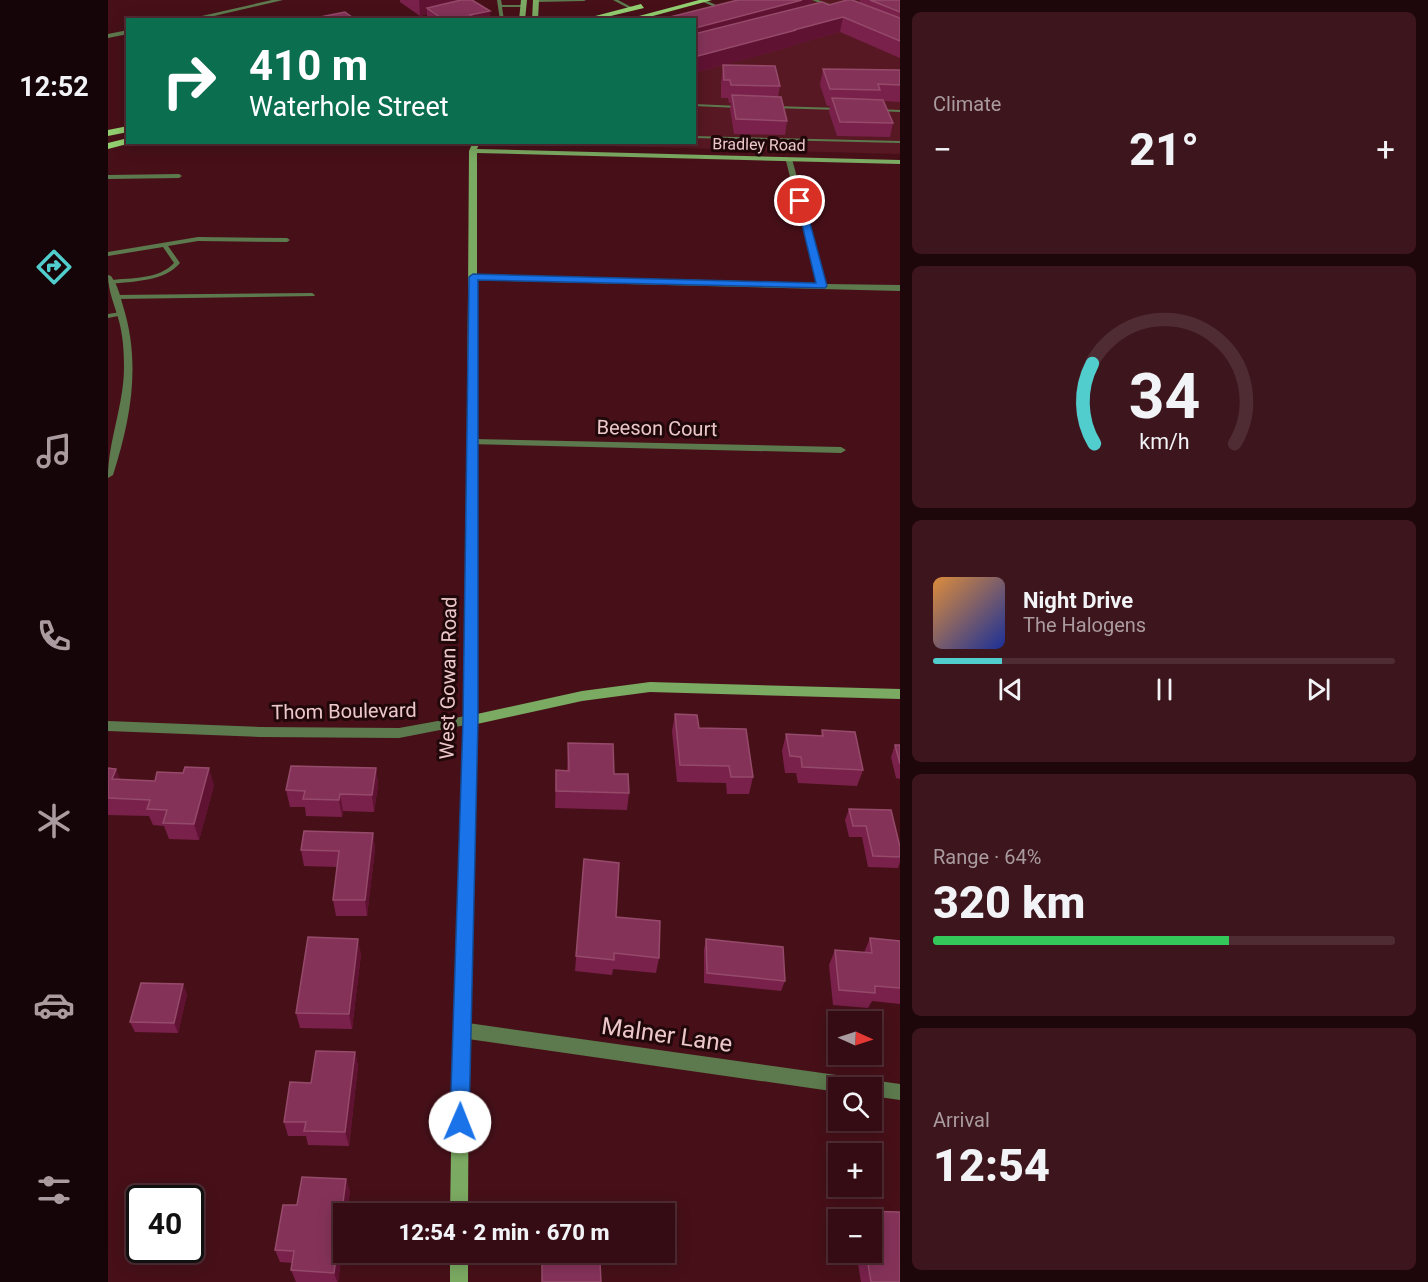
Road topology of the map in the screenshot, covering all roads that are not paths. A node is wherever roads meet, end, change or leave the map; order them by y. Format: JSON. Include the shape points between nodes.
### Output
{"nodes":[{"id":1,"x":280,"y":0,"type":"edge"},
{"id":2,"x":500,"y":0,"type":"edge"},
{"id":3,"x":536,"y":0,"type":"edge"},
{"id":4,"x":584,"y":0,"type":"edge"},
{"id":5,"x":615,"y":0,"type":"edge"},
{"id":6,"x":814,"y":0,"type":"edge"},
{"id":7,"x":833,"y":0,"type":"edge"},
{"id":8,"x":706,"y":1,"type":"edge"},
{"id":9,"x":825,"y":1,"type":"edge"},
{"id":10,"x":524,"y":3,"type":"edge"},
{"id":11,"x":653,"y":3,"type":"dead end"},
{"id":12,"x":499,"y":6,"type":"junction"},
{"id":13,"x":631,"y":8,"type":"junction"},
{"id":14,"x":839,"y":8,"type":"junction"},
{"id":15,"x":824,"y":12,"type":"edge"},
{"id":16,"x":849,"y":12,"type":"edge"},
{"id":17,"x":445,"y":13,"type":"edge"},
{"id":18,"x":716,"y":13,"type":"edge"},
{"id":19,"x":196,"y":18,"type":"edge"},
{"id":20,"x":422,"y":18,"type":"edge"},
{"id":21,"x":502,"y":18,"type":"edge"},
{"id":22,"x":522,"y":18,"type":"edge"},
{"id":23,"x":535,"y":18,"type":"edge"},
{"id":24,"x":591,"y":18,"type":"edge"},
{"id":25,"x":635,"y":18,"type":"edge"},
{"id":26,"x":126,"y":32,"type":"edge"},
{"id":27,"x":108,"y":36,"type":"edge"},
{"id":28,"x":696,"y":105,"type":"edge"},
{"id":29,"x":748,"y":107,"type":"edge"},
{"id":30,"x":770,"y":107,"type":"edge"},
{"id":31,"x":846,"y":109,"type":"edge"},
{"id":32,"x":868,"y":110,"type":"edge"},
{"id":33,"x":900,"y":111,"type":"edge"},
{"id":34,"x":126,"y":130,"type":"edge"},
{"id":35,"x":108,"y":134,"type":"edge"},
{"id":36,"x":696,"y":137,"type":"edge"},
{"id":37,"x":126,"y":142,"type":"edge"},
{"id":38,"x":900,"y":142,"type":"edge"},
{"id":39,"x":108,"y":146,"type":"edge"},
{"id":40,"x":475,"y":147,"type":"edge"},
{"id":41,"x":788,"y":159,"type":"junction"},
{"id":42,"x":900,"y":162,"type":"edge"},
{"id":43,"x":179,"y":176,"type":"dead end"},
{"id":44,"x":108,"y":177,"type":"edge"},
{"id":45,"x":287,"y":240,"type":"dead end"},
{"id":46,"x":164,"y":244,"type":"junction"},
{"id":47,"x":108,"y":254,"type":"edge"},
{"id":48,"x":473,"y":277,"type":"junction"},
{"id":49,"x":110,"y":280,"type":"edge"},
{"id":50,"x":822,"y":286,"type":"junction"},
{"id":51,"x":900,"y":288,"type":"edge"},
{"id":52,"x":312,"y":295,"type":"dead end"},
{"id":53,"x":116,"y":297,"type":"junction"},
{"id":54,"x":121,"y":314,"type":"junction"},
{"id":55,"x":108,"y":316,"type":"edge"},
{"id":56,"x":472,"y":442,"type":"junction"},
{"id":57,"x":841,"y":450,"type":"dead end"},
{"id":58,"x":108,"y":475,"type":"edge"},
{"id":59,"x":900,"y":694,"type":"edge"},
{"id":60,"x":471,"y":720,"type":"junction"},
{"id":61,"x":108,"y":726,"type":"edge"},
{"id":62,"x":461,"y":1030,"type":"junction"},
{"id":63,"x":828,"y":1082,"type":"edge"},
{"id":64,"x":882,"y":1090,"type":"edge"},
{"id":65,"x":900,"y":1092,"type":"edge"},
{"id":66,"x":459,"y":1203,"type":"edge"},
{"id":67,"x":459,"y":1263,"type":"edge"},
{"id":68,"x":459,"y":1282,"type":"edge"}],
"edges":[{"from":1,"to":19,"type":"street"},
{"from":2,"to":12,"type":"lane"},
{"from":3,"to":4,"type":"lane"},
{"from":3,"to":23,"type":"street"},
{"from":5,"to":13,"type":"lane"},
{"from":6,"to":9,"type":"lane"},
{"from":7,"to":9,"type":"lane"},
{"from":8,"to":18,"type":"lane","via":[[726,10]]},
{"from":8,"to":25,"type":"main road"},
{"from":9,"to":14,"type":"lane"},
{"from":10,"to":12,"type":"lane"},
{"from":10,"to":22,"type":"street"},
{"from":11,"to":13,"type":"main road"},
{"from":12,"to":21,"type":"lane"},
{"from":13,"to":24,"type":"main road"},
{"from":14,"to":15,"type":"lane"},
{"from":14,"to":16,"type":"lane"},
{"from":17,"to":20,"type":"lane"},
{"from":26,"to":27,"type":"street"},
{"from":28,"to":29,"type":"lane"},
{"from":30,"to":31,"type":"lane"},
{"from":32,"to":33,"type":"lane"},
{"from":34,"to":35,"type":"main road"},
{"from":36,"to":38,"type":"lane"},
{"from":37,"to":39,"type":"main road"},
{"from":40,"to":41,"type":"street","name":"Bradley Road"},
{"from":40,"to":48,"type":"street","name":"West Gowan Road"},
{"from":41,"to":42,"type":"street","name":"Bradley Road"},
{"from":41,"to":50,"type":"street"},
{"from":43,"to":44,"type":"lane"},
{"from":45,"to":46,"type":"lane","via":[[217,238]]},
{"from":46,"to":47,"type":"lane"},
{"from":46,"to":49,"type":"lane","via":[[177,263],[174,269],[165,274]]},
{"from":48,"to":50,"type":"street"},
{"from":48,"to":56,"type":"street","name":"West Gowan Road"},
{"from":49,"to":53,"type":"street"},
{"from":50,"to":51,"type":"street"},
{"from":52,"to":53,"type":"lane"},
{"from":53,"to":54,"type":"street"},
{"from":54,"to":55,"type":"lane"},
{"from":54,"to":58,"type":"street","via":[[126,334],[129,395]]},
{"from":56,"to":57,"type":"street","name":"Beeson Court"},
{"from":56,"to":60,"type":"street","name":"West Gowan Road"},
{"from":59,"to":60,"type":"street","name":"Thom Boulevard","via":[[650,687],[585,694]]},
{"from":60,"to":61,"type":"street","name":"Thom Boulevard","via":[[399,733]]},
{"from":60,"to":62,"type":"street","name":"West Gowan Road"},
{"from":62,"to":63,"type":"street","name":"Malner Lane"},
{"from":62,"to":66,"type":"street","name":"West Gowan Road"},
{"from":64,"to":65,"type":"street","name":"Malner Lane"},
{"from":67,"to":68,"type":"street"}]}
